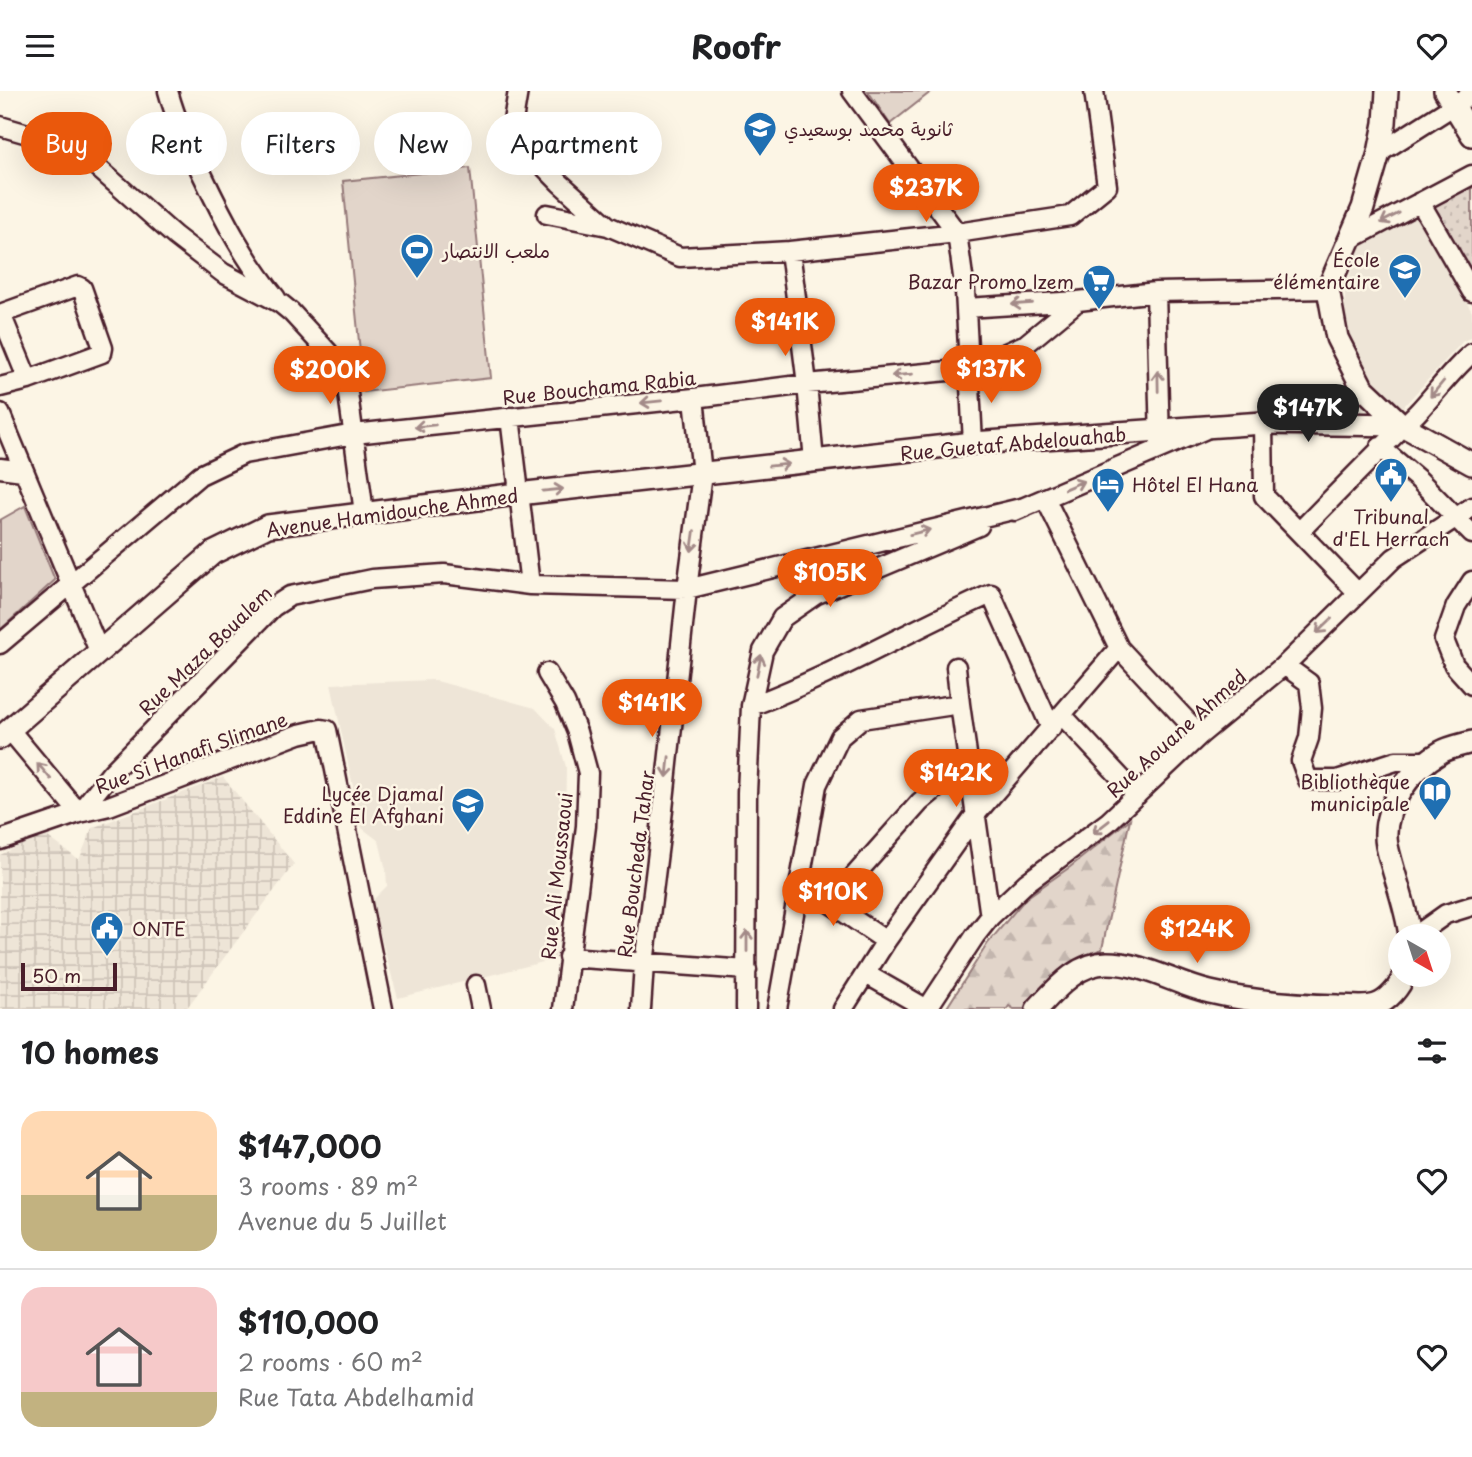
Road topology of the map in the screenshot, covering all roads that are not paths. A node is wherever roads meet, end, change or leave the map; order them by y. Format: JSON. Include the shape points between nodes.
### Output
{"nodes":[{"id":1,"x":168,"y":91,"type":"edge"},
{"id":2,"x":518,"y":91,"type":"edge"},
{"id":3,"x":852,"y":91,"type":"edge"},
{"id":4,"x":1094,"y":91,"type":"edge"},
{"id":5,"x":1387,"y":91,"type":"edge"},
{"id":6,"x":1457,"y":97,"type":"edge"},
{"id":7,"x":0,"y":126,"type":"edge"},
{"id":8,"x":1472,"y":135,"type":"edge"},
{"id":9,"x":1379,"y":153,"type":"junction"},
{"id":10,"x":1472,"y":176,"type":"edge"},
{"id":11,"x":1420,"y":202,"type":"junction"},
{"id":12,"x":547,"y":214,"type":"dead end"},
{"id":13,"x":608,"y":226,"type":"junction"},
{"id":14,"x":957,"y":233,"type":"junction"},
{"id":15,"x":1349,"y":240,"type":"junction"},
{"id":16,"x":790,"y":251,"type":"junction"},
{"id":17,"x":1328,"y":289,"type":"junction"},
{"id":18,"x":1156,"y":292,"type":"junction"},
{"id":19,"x":1472,"y":292,"type":"edge"},
{"id":20,"x":1078,"y":301,"type":"junction"},
{"id":21,"x":280,"y":303,"type":"junction"},
{"id":22,"x":966,"y":308,"type":"junction"},
{"id":23,"x":0,"y":314,"type":"edge"},
{"id":24,"x":1472,"y":353,"type":"edge"},
{"id":25,"x":970,"y":369,"type":"junction"},
{"id":26,"x":28,"y":380,"type":"junction"},
{"id":27,"x":807,"y":384,"type":"junction"},
{"id":28,"x":0,"y":387,"type":"edge"},
{"id":29,"x":694,"y":398,"type":"junction"},
{"id":30,"x":0,"y":413,"type":"edge"},
{"id":31,"x":510,"y":417,"type":"junction"},
{"id":32,"x":1263,"y":423,"type":"junction"},
{"id":33,"x":1402,"y":425,"type":"junction"},
{"id":34,"x":354,"y":434,"type":"junction"},
{"id":35,"x":1160,"y":440,"type":"junction"},
{"id":36,"x":973,"y":443,"type":"junction"},
{"id":37,"x":1380,"y":447,"type":"junction"},
{"id":38,"x":814,"y":461,"type":"junction"},
{"id":39,"x":1472,"y":464,"type":"edge"},
{"id":40,"x":0,"y":468,"type":"edge"},
{"id":41,"x":23,"y":471,"type":"junction"},
{"id":42,"x":702,"y":474,"type":"junction"},
{"id":43,"x":518,"y":494,"type":"junction"},
{"id":44,"x":1045,"y":498,"type":"junction"},
{"id":45,"x":1025,"y":506,"type":"junction"},
{"id":46,"x":1472,"y":507,"type":"edge"},
{"id":47,"x":364,"y":513,"type":"junction"},
{"id":48,"x":1457,"y":517,"type":"junction"},
{"id":49,"x":1299,"y":532,"type":"junction"},
{"id":50,"x":1472,"y":534,"type":"edge"},
{"id":51,"x":1472,"y":581,"type":"edge"},
{"id":52,"x":71,"y":584,"type":"junction"},
{"id":53,"x":530,"y":585,"type":"junction"},
{"id":54,"x":687,"y":589,"type":"junction"},
{"id":55,"x":1358,"y":593,"type":"junction"},
{"id":56,"x":0,"y":644,"type":"edge"},
{"id":57,"x":1119,"y":647,"type":"junction"},
{"id":58,"x":100,"y":651,"type":"junction"},
{"id":59,"x":1284,"y":665,"type":"junction"},
{"id":60,"x":956,"y":667,"type":"dead end"},
{"id":61,"x":547,"y":673,"type":"dead end"},
{"id":62,"x":1472,"y":684,"type":"edge"},
{"id":63,"x":960,"y":705,"type":"junction"},
{"id":64,"x":751,"y":706,"type":"junction"},
{"id":65,"x":1056,"y":722,"type":"junction"},
{"id":66,"x":5,"y":734,"type":"edge"},
{"id":67,"x":1200,"y":735,"type":"junction"},
{"id":68,"x":1472,"y":742,"type":"edge"},
{"id":69,"x":1427,"y":761,"type":"junction"},
{"id":70,"x":971,"y":769,"type":"junction"},
{"id":71,"x":1137,"y":795,"type":"junction"},
{"id":72,"x":79,"y":813,"type":"junction"},
{"id":73,"x":976,"y":814,"type":"junction"},
{"id":74,"x":0,"y":839,"type":"edge"},
{"id":75,"x":799,"y":886,"type":"junction"},
{"id":76,"x":830,"y":903,"type":"junction"},
{"id":77,"x":1472,"y":906,"type":"edge"},
{"id":78,"x":990,"y":918,"type":"junction"},
{"id":79,"x":1410,"y":924,"type":"edge"},
{"id":80,"x":1431,"y":924,"type":"edge"},
{"id":81,"x":886,"y":940,"type":"junction"},
{"id":82,"x":568,"y":957,"type":"junction"},
{"id":83,"x":644,"y":964,"type":"junction"},
{"id":84,"x":747,"y":970,"type":"junction"},
{"id":85,"x":866,"y":974,"type":"junction"},
{"id":86,"x":477,"y":985,"type":"dead end"},
{"id":87,"x":1397,"y":987,"type":"edge"},
{"id":88,"x":383,"y":1009,"type":"edge"},
{"id":89,"x":481,"y":1009,"type":"edge"},
{"id":90,"x":563,"y":1009,"type":"edge"},
{"id":91,"x":641,"y":1009,"type":"edge"},
{"id":92,"x":746,"y":1009,"type":"edge"},
{"id":93,"x":777,"y":1009,"type":"edge"},
{"id":94,"x":843,"y":1009,"type":"edge"},
{"id":95,"x":927,"y":1009,"type":"edge"},
{"id":96,"x":1037,"y":1009,"type":"edge"}],
"edges":[{"from":1,"to":21,"type":"street","via":[[175,118],[229,229]]},
{"from":2,"to":13,"type":"street","via":[[511,133]]},
{"from":3,"to":14,"type":"street"},
{"from":4,"to":14,"type":"street","via":[[1107,186],[1070,216]]},
{"from":5,"to":9,"type":"main road"},
{"from":6,"to":8,"type":"main road"},
{"from":6,"to":9,"type":"street"},
{"from":7,"to":21,"type":"street","via":[[52,141],[89,160],[223,273]]},
{"from":9,"to":15,"type":"main road"},
{"from":10,"to":11,"type":"street"},
{"from":11,"to":15,"type":"street","one_way":true},
{"from":11,"to":19,"type":"street"},
{"from":12,"to":13,"type":"street"},
{"from":13,"to":16,"type":"street","via":[[680,257]]},
{"from":14,"to":16,"type":"street"},
{"from":14,"to":22,"type":"street"},
{"from":15,"to":17,"type":"main road"},
{"from":16,"to":27,"type":"street"},
{"from":17,"to":18,"type":"street"},
{"from":17,"to":33,"type":"main road","via":[[1337,338],[1362,387]]},
{"from":18,"to":20,"type":"street"},
{"from":35,"to":18,"type":"street","one_way":true},
{"from":20,"to":22,"type":"street","one_way":true},
{"from":20,"to":25,"type":"street","name":"Rue Bouchama Rabia","via":[[1026,344]]},
{"from":21,"to":34,"type":"street","via":[[328,352],[347,386]]},
{"from":22,"to":25,"type":"street"},
{"from":23,"to":26,"type":"street"},
{"from":23,"to":26,"type":"street","via":[[72,287],[82,288],[102,340],[102,353]]},
{"from":24,"to":33,"type":"street","one_way":true},
{"from":25,"to":27,"type":"street","name":"Rue Bouchama Rabia","one_way":true},
{"from":25,"to":36,"type":"street"},
{"from":26,"to":28,"type":"street"},
{"from":27,"to":29,"type":"street","name":"Rue Bouchama Rabia"},
{"from":27,"to":38,"type":"street"},
{"from":29,"to":31,"type":"street","name":"Rue Bouchama Rabia","one_way":true},
{"from":29,"to":42,"type":"street","name":"Rue Boucheda Tahar"},
{"from":30,"to":41,"type":"street"},
{"from":31,"to":34,"type":"street","name":"Rue Bouchama Rabia","one_way":true},
{"from":31,"to":43,"type":"street"},
{"from":32,"to":33,"type":"main road","name":"Rue Guetaf Abdelouahab"},
{"from":32,"to":35,"type":"main road","name":"Rue Guetaf Abdelouahab","via":[[1213,426]]},
{"from":32,"to":49,"type":"street","via":[[1264,496]]},
{"from":33,"to":37,"type":"street"},
{"from":33,"to":39,"type":"main road"},
{"from":34,"to":47,"type":"street"},
{"from":34,"to":52,"type":"street","name":"Rue Bouchama Rabia","via":[[244,453],[200,475]]},
{"from":35,"to":36,"type":"main road","name":"Rue Guetaf Abdelouahab"},
{"from":44,"to":35,"type":"street","one_way":true},
{"from":36,"to":38,"type":"main road","name":"Rue Guetaf Abdelouahab"},
{"from":37,"to":48,"type":"street"},
{"from":37,"to":49,"type":"street"},
{"from":42,"to":38,"type":"main road","name":"Avenue Hamidouche Ahmed","one_way":true},
{"from":40,"to":41,"type":"street"},
{"from":41,"to":52,"type":"street"},
{"from":43,"to":42,"type":"main road","name":"Avenue Hamidouche Ahmed","one_way":true},
{"from":42,"to":54,"type":"street","name":"Rue Boucheda Tahar","one_way":true},
{"from":43,"to":47,"type":"main road","name":"Avenue Hamidouche Ahmed"},
{"from":43,"to":53,"type":"street"},
{"from":44,"to":45,"type":"street"},
{"from":44,"to":57,"type":"street"},
{"from":54,"to":45,"type":"street","name":"Rue Maza Boualem","one_way":true},
{"from":64,"to":45,"type":"street","one_way":true,"via":[[762,651],[782,618],[815,595]]},
{"from":46,"to":48,"type":"street","name":"Rue Aouane Ahmed"},
{"from":47,"to":58,"type":"main road","name":"Avenue Hamidouche Ahmed","via":[[268,526],[213,553]]},
{"from":48,"to":50,"type":"street"},
{"from":48,"to":55,"type":"street","name":"Rue Aouane Ahmed","via":[[1394,558]]},
{"from":49,"to":55,"type":"street"},
{"from":51,"to":62,"type":"street","via":[[1456,606],[1444,640],[1454,665]]},
{"from":52,"to":56,"type":"street","name":"Rue Bouchama Rabia"},
{"from":52,"to":58,"type":"street"},
{"from":53,"to":54,"type":"street","name":"Rue Maza Boualem"},
{"from":53,"to":72,"type":"street","name":"Rue Maza Boualem","via":[[444,574],[372,579],[290,596],[273,607],[112,772]]},
{"from":54,"to":83,"type":"street","name":"Rue Boucheda Tahar","one_way":true},
{"from":55,"to":59,"type":"street","name":"Rue Aouane Ahmed","one_way":true},
{"from":57,"to":65,"type":"street"},
{"from":57,"to":67,"type":"street"},
{"from":58,"to":66,"type":"main road","name":"Avenue Hamidouche Ahmed"},
{"from":59,"to":67,"type":"street","name":"Rue Aouane Ahmed"},
{"from":59,"to":69,"type":"street","via":[[1309,683],[1309,738],[1301,761],[1308,781],[1337,780],[1396,761]]},
{"from":60,"to":63,"type":"street"},
{"from":61,"to":82,"type":"street","name":"Rue Ali Moussaoui","via":[[577,732],[588,773],[586,826]]},
{"from":63,"to":70,"type":"street"},
{"from":63,"to":75,"type":"street","via":[[862,719],[840,737],[817,785]]},
{"from":64,"to":65,"type":"street","via":[[950,619],[991,594]]},
{"from":84,"to":64,"type":"street","one_way":true},
{"from":65,"to":71,"type":"street"},
{"from":65,"to":73,"type":"street"},
{"from":72,"to":66,"type":"street","one_way":true},
{"from":67,"to":71,"type":"street","name":"Rue Aouane Ahmed"},
{"from":68,"to":69,"type":"main road","via":[[1444,750]]},
{"from":69,"to":79,"type":"main road","via":[[1397,797],[1387,829],[1387,845]]},
{"from":70,"to":73,"type":"street"},
{"from":70,"to":76,"type":"street","via":[[950,777],[920,802]]},
{"from":71,"to":78,"type":"street","name":"Rue Aouane Ahmed","one_way":true},
{"from":72,"to":74,"type":"street","name":"Rue Si Hanafi Slimane"},
{"from":72,"to":88,"type":"street","name":"Rue Si Hanafi Slimane","via":[[109,806],[299,734],[327,730]]},
{"from":73,"to":78,"type":"street"},
{"from":73,"to":81,"type":"street"},
{"from":75,"to":76,"type":"street"},
{"from":75,"to":93,"type":"street"},
{"from":76,"to":81,"type":"street"},
{"from":77,"to":80,"type":"street"},
{"from":78,"to":95,"type":"street","name":"Rue Aouane Ahmed"},
{"from":81,"to":85,"type":"street"},
{"from":82,"to":83,"type":"street"},
{"from":82,"to":90,"type":"street","name":"Rue Ali Moussaoui"},
{"from":83,"to":84,"type":"street"},
{"from":83,"to":91,"type":"street","name":"Rue Boucheda Tahar"},
{"from":84,"to":92,"type":"street"},
{"from":85,"to":94,"type":"street"},
{"from":85,"to":95,"type":"street"},
{"from":86,"to":89,"type":"street"},
{"from":87,"to":96,"type":"main road","via":[[1377,1005],[1330,1006],[1232,997],[1143,969],[1106,963],[1085,968],[1066,980]]}]}
